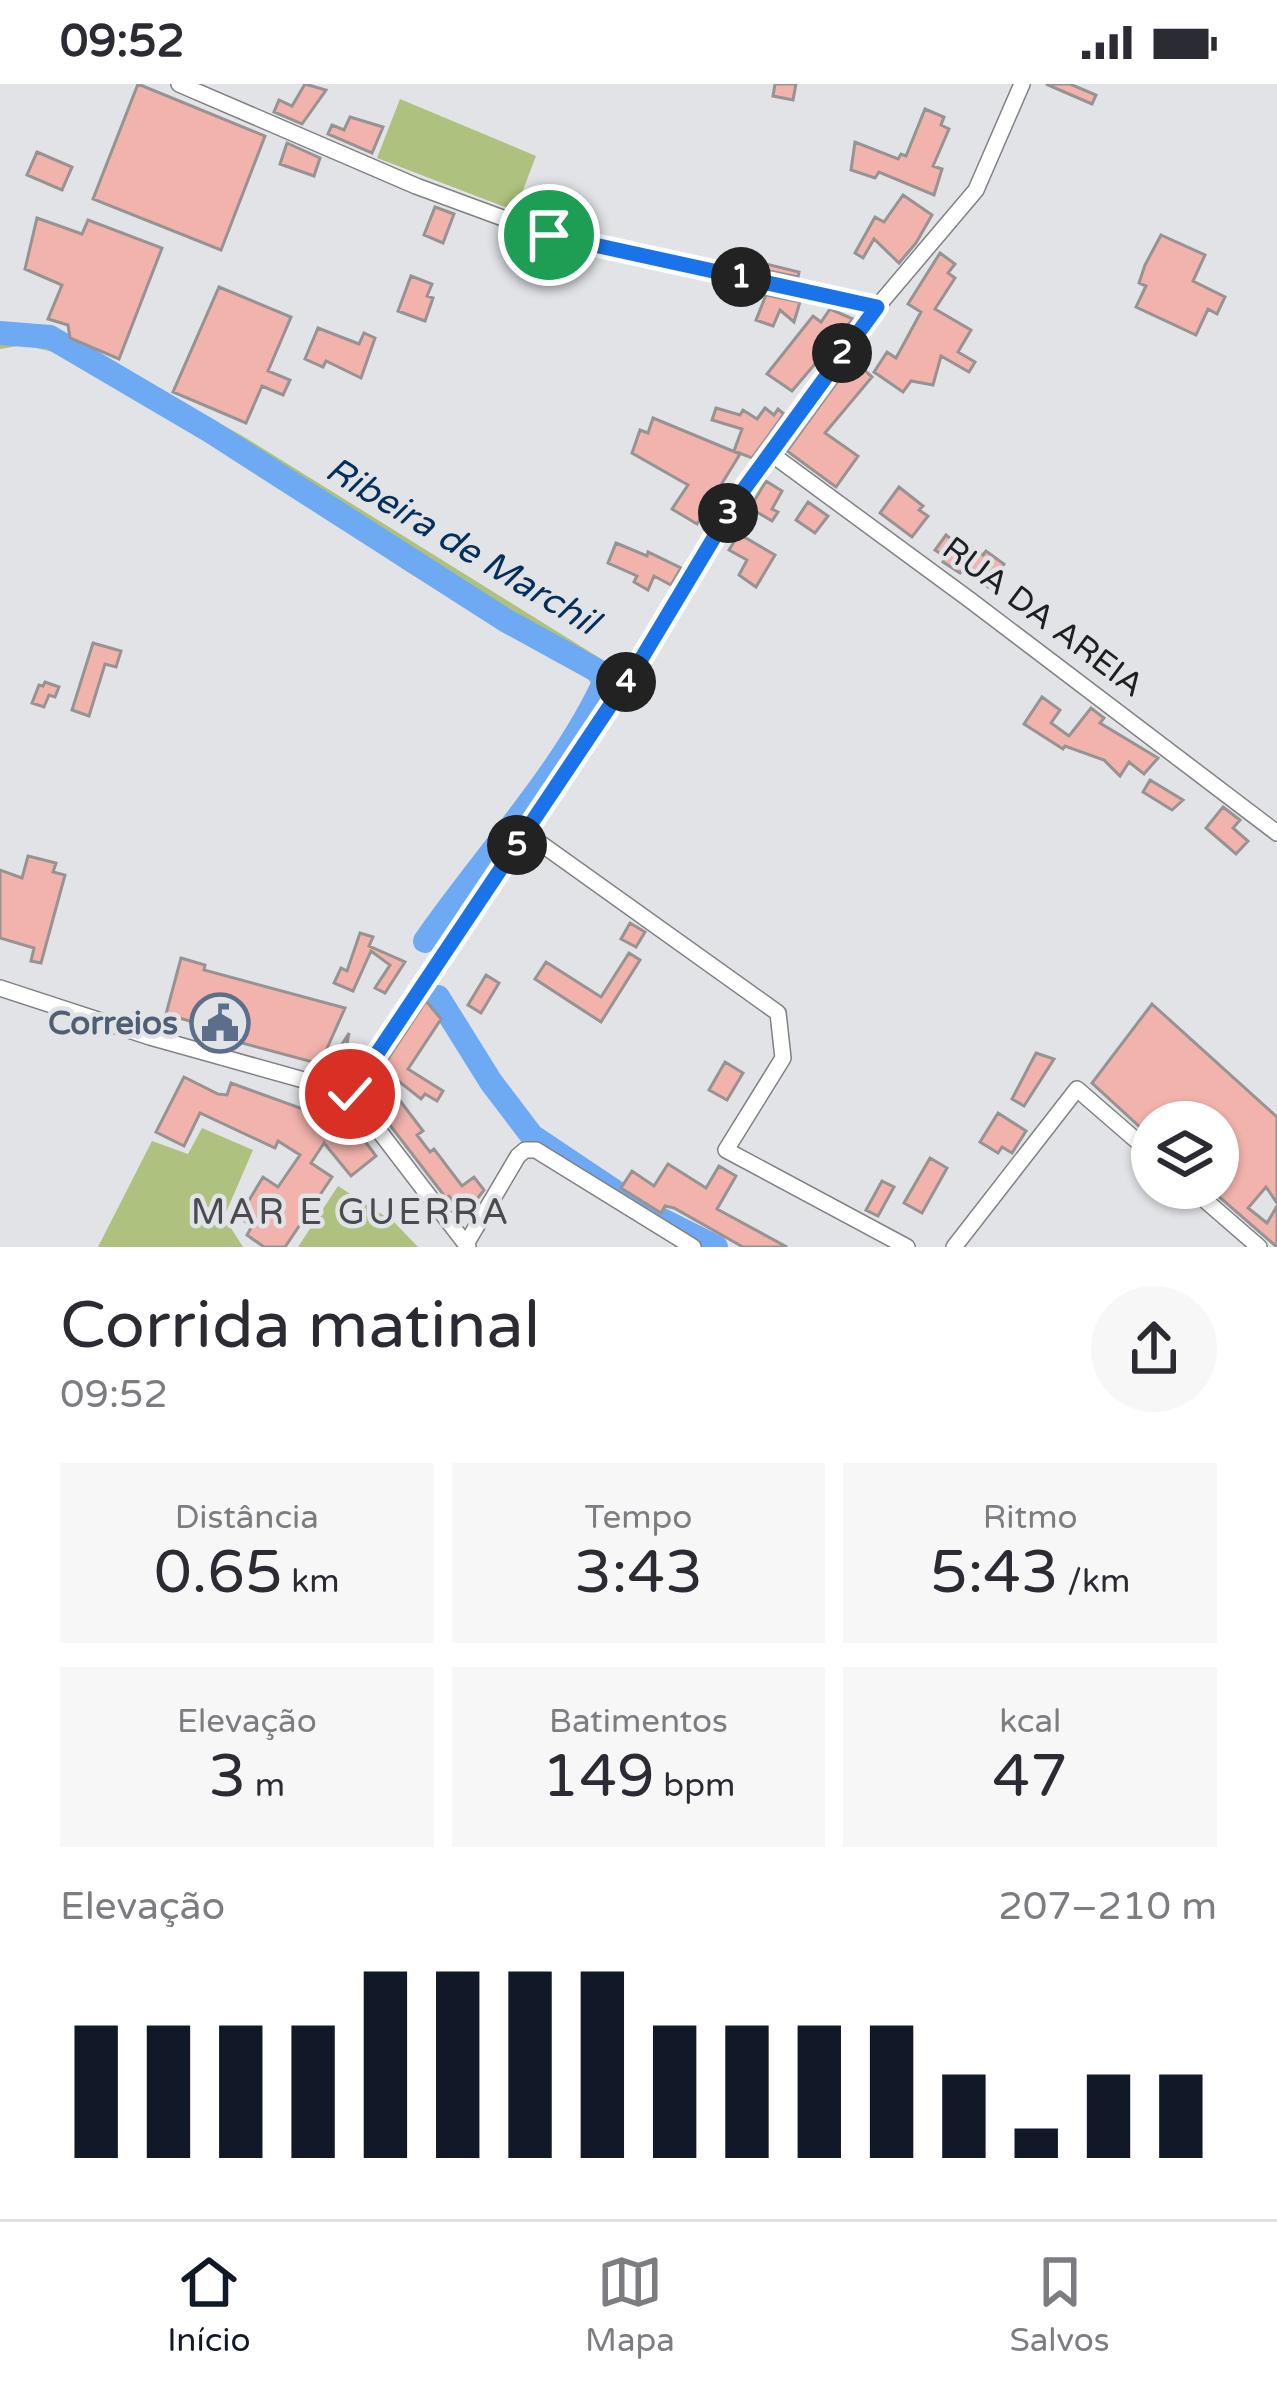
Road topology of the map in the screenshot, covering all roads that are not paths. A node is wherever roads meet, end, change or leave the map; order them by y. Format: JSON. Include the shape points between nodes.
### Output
{"nodes":[{"id":1,"x":179,"y":84,"type":"edge"},
{"id":2,"x":1022,"y":84,"type":"edge"},
{"id":3,"x":877,"y":307,"type":"junction"},
{"id":4,"x":770,"y":453,"type":"junction"},
{"id":5,"x":526,"y":833,"type":"junction"},
{"id":6,"x":1277,"y":833,"type":"edge"},
{"id":7,"x":0,"y":988,"type":"edge"},
{"id":8,"x":350,"y":1094,"type":"junction"},
{"id":9,"x":1131,"y":1136,"type":"edge"},
{"id":10,"x":1215,"y":1209,"type":"edge"},
{"id":11,"x":467,"y":1246,"type":"edge"},
{"id":12,"x":694,"y":1247,"type":"edge"},
{"id":13,"x":907,"y":1247,"type":"edge"},
{"id":14,"x":954,"y":1247,"type":"edge"},
{"id":15,"x":1259,"y":1247,"type":"edge"}],
"edges":[{"from":1,"to":3,"type":"street","via":[[549,235]]},
{"from":2,"to":3,"type":"street","via":[[976,190]]},
{"from":3,"to":4,"type":"street"},
{"from":4,"to":5,"type":"street"},
{"from":4,"to":6,"type":"street","name":"RUA DA AREIA"},
{"from":5,"to":8,"type":"street"},
{"from":5,"to":13,"type":"street","via":[[778,1012],[783,1058],[726,1150]]},
{"from":7,"to":8,"type":"street"},
{"from":8,"to":11,"type":"street"},
{"from":9,"to":14,"type":"street","via":[[1077,1089]]},
{"from":10,"to":15,"type":"street"},
{"from":11,"to":12,"type":"street","via":[[518,1156],[536,1150]]}]}
